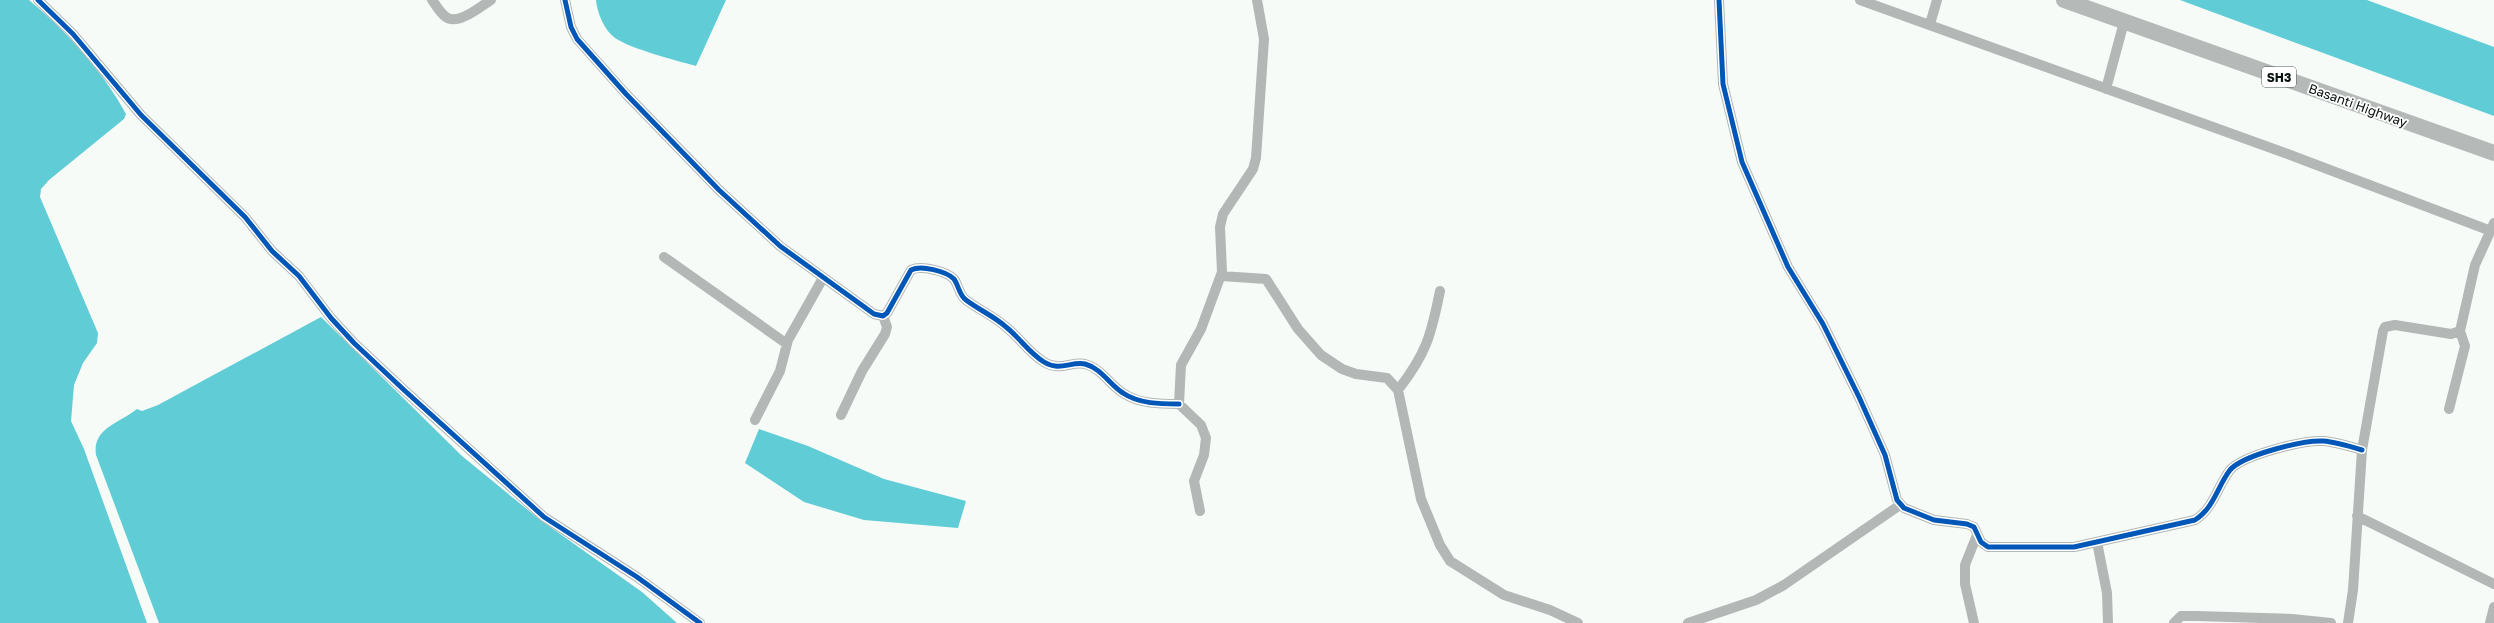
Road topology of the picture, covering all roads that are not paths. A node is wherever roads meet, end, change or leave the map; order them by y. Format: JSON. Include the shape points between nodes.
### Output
{"nodes":[{"id":1,"x":38,"y":0,"type":"edge"},
{"id":2,"x":432,"y":0,"type":"edge"},
{"id":3,"x":491,"y":0,"type":"edge"},
{"id":4,"x":565,"y":0,"type":"edge"},
{"id":5,"x":1257,"y":0,"type":"edge"},
{"id":6,"x":1719,"y":0,"type":"edge"},
{"id":7,"x":1860,"y":0,"type":"edge"},
{"id":8,"x":1937,"y":0,"type":"edge"},
{"id":9,"x":2064,"y":0,"type":"edge"},
{"id":10,"x":2124,"y":22,"type":"junction"},
{"id":11,"x":1930,"y":24,"type":"junction"},
{"id":12,"x":2106,"y":88,"type":"junction"},
{"id":13,"x":2494,"y":153,"type":"edge"},
{"id":14,"x":2492,"y":227,"type":"edge"},
{"id":15,"x":664,"y":257,"type":"dead end"},
{"id":16,"x":1221,"y":276,"type":"junction"},
{"id":17,"x":823,"y":278,"type":"junction"},
{"id":18,"x":1440,"y":291,"type":"dead end"},
{"id":19,"x":883,"y":316,"type":"junction"},
{"id":20,"x":2460,"y":331,"type":"junction"},
{"id":21,"x":787,"y":344,"type":"junction"},
{"id":22,"x":1398,"y":390,"type":"junction"},
{"id":23,"x":1179,"y":404,"type":"junction"},
{"id":24,"x":2449,"y":409,"type":"dead end"},
{"id":25,"x":841,"y":414,"type":"dead end"},
{"id":26,"x":755,"y":420,"type":"dead end"},
{"id":27,"x":2362,"y":450,"type":"junction"},
{"id":28,"x":1900,"y":505,"type":"junction"},
{"id":29,"x":1200,"y":511,"type":"dead end"},
{"id":30,"x":2357,"y":516,"type":"junction"},
{"id":31,"x":1977,"y":535,"type":"junction"},
{"id":32,"x":2098,"y":542,"type":"junction"},
{"id":33,"x":2494,"y":584,"type":"edge"},
{"id":34,"x":2494,"y":607,"type":"edge"},
{"id":35,"x":700,"y":623,"type":"edge"},
{"id":36,"x":1578,"y":623,"type":"edge"},
{"id":37,"x":1688,"y":623,"type":"edge"},
{"id":38,"x":1974,"y":623,"type":"edge"},
{"id":39,"x":2108,"y":623,"type":"edge"},
{"id":40,"x":2174,"y":623,"type":"edge"},
{"id":41,"x":2331,"y":623,"type":"edge"},
{"id":42,"x":2348,"y":623,"type":"edge"},
{"id":43,"x":2490,"y":623,"type":"edge"}],
"edges":[{"from":1,"to":35,"type":"street","via":[[73,34],[141,115],[240,212],[272,252],[298,276],[331,318],[404,390],[544,516],[637,577]]},
{"from":2,"to":3,"type":"street","via":[[446,17],[452,20],[467,15]]},
{"from":4,"to":17,"type":"street","via":[[571,28],[577,39],[626,94],[708,180],[780,246]]},
{"from":5,"to":16,"type":"street","via":[[1264,39],[1258,146],[1253,169],[1223,214],[1220,227],[1223,260]]},
{"from":6,"to":28,"type":"street","via":[[1723,84],[1742,162],[1788,267],[1823,324],[1859,397],[1884,455]]},
{"from":7,"to":11,"type":"street"},
{"from":8,"to":11,"type":"street"},
{"from":9,"to":10,"type":"main road","name":"Basanti Highway","number":"SH3"},
{"from":10,"to":12,"type":"street"},
{"from":10,"to":13,"type":"main road","name":"Basanti Highway","number":"SH3"},
{"from":11,"to":12,"type":"street"},
{"from":12,"to":14,"type":"street"},
{"from":14,"to":20,"type":"street","via":[[2473,272]]},
{"from":15,"to":21,"type":"street"},
{"from":16,"to":22,"type":"street","via":[[1266,280],[1298,329],[1321,355],[1342,369],[1356,374],[1387,378]]},
{"from":16,"to":23,"type":"street","via":[[1201,329],[1181,366]]},
{"from":17,"to":19,"type":"street","via":[[874,314]]},
{"from":17,"to":21,"type":"street"},
{"from":18,"to":22,"type":"street","via":[[1424,351]]},
{"from":19,"to":23,"type":"street","via":[[911,270],[921,268],[938,272],[954,279],[964,299],[1000,322],[1024,347],[1045,362],[1060,367],[1084,364],[1108,379],[1124,394],[1152,403]]},
{"from":19,"to":25,"type":"street","via":[[887,327],[885,334],[862,371]]},
{"from":20,"to":24,"type":"street","via":[[2465,346]]},
{"from":20,"to":27,"type":"street","via":[[2451,334],[2395,325],[2386,327],[2382,335]]},
{"from":21,"to":26,"type":"street","via":[[780,371]]},
{"from":22,"to":36,"type":"street","via":[[1421,499],[1446,556],[1457,567],[1504,595],[1550,610]]},
{"from":23,"to":29,"type":"street","via":[[1201,425],[1206,438],[1204,455],[1194,481]]},
{"from":27,"to":30,"type":"street"},
{"from":27,"to":32,"type":"street","via":[[2332,442],[2311,441],[2250,458],[2231,469],[2206,513],[2196,520]]},
{"from":28,"to":31,"type":"street","via":[[1944,522],[1967,524],[1974,527]]},
{"from":28,"to":37,"type":"street","via":[[1784,585],[1756,600]]},
{"from":30,"to":33,"type":"street"},
{"from":30,"to":42,"type":"street","via":[[2353,590]]},
{"from":31,"to":32,"type":"street","via":[[1983,545],[1988,547],[2055,549]]},
{"from":31,"to":38,"type":"street","via":[[1965,565]]},
{"from":32,"to":39,"type":"street","via":[[2107,593]]},
{"from":34,"to":43,"type":"street"},
{"from":40,"to":41,"type":"street","via":[[2181,616],[2298,619]]}]}
